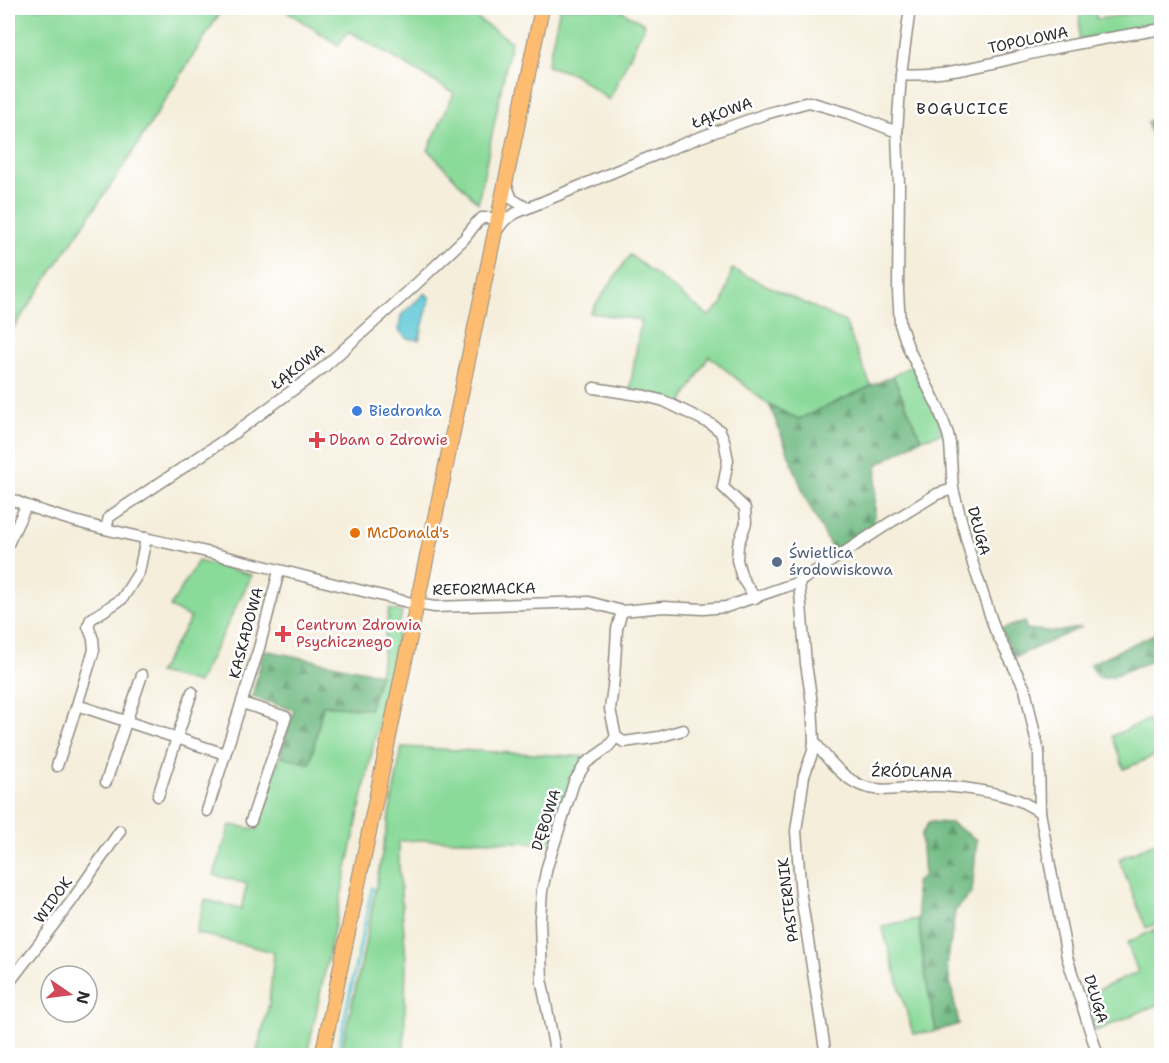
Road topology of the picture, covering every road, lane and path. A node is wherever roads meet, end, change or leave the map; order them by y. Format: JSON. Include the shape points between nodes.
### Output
{"nodes":[{"id":1,"x":542,"y":8,"type":"edge"},
{"id":2,"x":910,"y":8,"type":"edge"},
{"id":3,"x":1161,"y":28,"type":"edge"},
{"id":4,"x":901,"y":74,"type":"junction"},
{"id":5,"x":897,"y":132,"type":"junction"},
{"id":6,"x":506,"y":184,"type":"junction"},
{"id":7,"x":527,"y":208,"type":"junction"},
{"id":8,"x":498,"y":218,"type":"junction"},
{"id":9,"x":495,"y":232,"type":"junction"},
{"id":10,"x":594,"y":388,"type":"dead end"},
{"id":11,"x":952,"y":489,"type":"junction"},
{"id":12,"x":8,"y":498,"type":"edge"},
{"id":13,"x":26,"y":506,"type":"junction"},
{"id":14,"x":106,"y":530,"type":"junction"},
{"id":15,"x":146,"y":538,"type":"junction"},
{"id":16,"x":8,"y":544,"type":"edge"},
{"id":17,"x":279,"y":571,"type":"junction"},
{"id":18,"x":799,"y":582,"type":"junction"},
{"id":19,"x":755,"y":598,"type":"junction"},
{"id":20,"x":417,"y":604,"type":"junction"},
{"id":21,"x":622,"y":611,"type":"junction"},
{"id":22,"x":142,"y":675,"type":"dead end"},
{"id":23,"x":192,"y":692,"type":"dead end"},
{"id":24,"x":242,"y":703,"type":"junction"},
{"id":25,"x":77,"y":705,"type":"junction"},
{"id":26,"x":126,"y":722,"type":"junction"},
{"id":27,"x":682,"y":730,"type":"dead end"},
{"id":28,"x":616,"y":737,"type":"junction"},
{"id":29,"x":177,"y":739,"type":"junction"},
{"id":30,"x":814,"y":741,"type":"junction"},
{"id":31,"x":225,"y":754,"type":"junction"},
{"id":32,"x":57,"y":766,"type":"dead end"},
{"id":33,"x":106,"y":782,"type":"dead end"},
{"id":34,"x":158,"y":796,"type":"dead end"},
{"id":35,"x":207,"y":811,"type":"dead end"},
{"id":36,"x":1040,"y":812,"type":"junction"},
{"id":37,"x":251,"y":821,"type":"dead end"},
{"id":38,"x":120,"y":831,"type":"dead end"},
{"id":39,"x":8,"y":984,"type":"edge"},
{"id":40,"x":321,"y":1056,"type":"edge"},
{"id":41,"x":556,"y":1056,"type":"edge"},
{"id":42,"x":826,"y":1056,"type":"edge"},
{"id":43,"x":1098,"y":1056,"type":"edge"}],
"edges":[{"from":1,"to":6,"type":"main road"},
{"from":2,"to":4,"type":"street","name":"DŁUGA"},
{"from":3,"to":4,"type":"street","name":"TOPOLOWA","via":[[933,74]]},
{"from":4,"to":5,"type":"street","name":"DŁUGA"},
{"from":5,"to":7,"type":"street","name":"ŁĄKOWA","via":[[809,102],[698,138]]},
{"from":5,"to":11,"type":"street","name":"DŁUGA","via":[[900,324],[948,434]]},
{"from":6,"to":7,"type":"street","via":[[512,199]]},
{"from":6,"to":8,"type":"main road"},
{"from":7,"to":9,"type":"street","name":"ŁĄKOWA","via":[[505,220]]},
{"from":8,"to":9,"type":"main road"},
{"from":8,"to":14,"type":"street","name":"ŁĄKOWA","via":[[482,218],[323,368],[109,517]]},
{"from":9,"to":20,"type":"main road"},
{"from":10,"to":19,"type":"street","via":[[664,401],[720,431],[728,460],[723,487],[745,508],[746,523],[737,560],[742,578]]},
{"from":11,"to":18,"type":"street","name":"REFORMACKA","via":[[937,494]]},
{"from":11,"to":36,"type":"street","name":"DŁUGA","via":[[995,630],[1025,689],[1039,753]]},
{"from":12,"to":13,"type":"street","name":"REFORMACKA"},
{"from":13,"to":14,"type":"street","name":"REFORMACKA"},
{"from":13,"to":16,"type":"street"},
{"from":14,"to":15,"type":"street","name":"REFORMACKA"},
{"from":15,"to":17,"type":"street","name":"REFORMACKA"},
{"from":15,"to":25,"type":"street","via":[[139,572],[122,599],[91,619],[88,626],[94,650]]},
{"from":17,"to":20,"type":"street","name":"REFORMACKA"},
{"from":17,"to":24,"type":"street","name":"KASKADOWA"},
{"from":18,"to":19,"type":"street","name":"REFORMACKA"},
{"from":18,"to":30,"type":"street"},
{"from":19,"to":21,"type":"street","name":"REFORMACKA","via":[[726,607]]},
{"from":20,"to":21,"type":"street","name":"REFORMACKA","via":[[435,607],[589,602]]},
{"from":20,"to":40,"type":"main road"},
{"from":21,"to":28,"type":"street","via":[[610,709]]},
{"from":22,"to":26,"type":"street"},
{"from":23,"to":29,"type":"street"},
{"from":24,"to":31,"type":"street","name":"KASKADOWA"},
{"from":24,"to":37,"type":"street","name":"KASKADOWA","via":[[286,717]]},
{"from":25,"to":26,"type":"street"},
{"from":25,"to":32,"type":"street"},
{"from":26,"to":29,"type":"street"},
{"from":26,"to":33,"type":"street"},
{"from":27,"to":28,"type":"street","via":[[624,742]]},
{"from":28,"to":41,"type":"street","name":"DĘBOWA","via":[[586,763],[574,782],[542,891],[542,983]]},
{"from":29,"to":31,"type":"street"},
{"from":29,"to":34,"type":"street"},
{"from":30,"to":36,"type":"street","name":"ŹRÓDLANA","via":[[823,755],[861,786],[878,790],[934,786],[983,791],[1018,800]]},
{"from":30,"to":42,"type":"street","name":"PASTERNIK","via":[[796,831],[801,896]]},
{"from":31,"to":35,"type":"street","name":"KASKADOWA"},
{"from":36,"to":43,"type":"street","name":"DŁUGA","via":[[1067,957]]},
{"from":38,"to":39,"type":"street","name":"WIDOK"}]}
